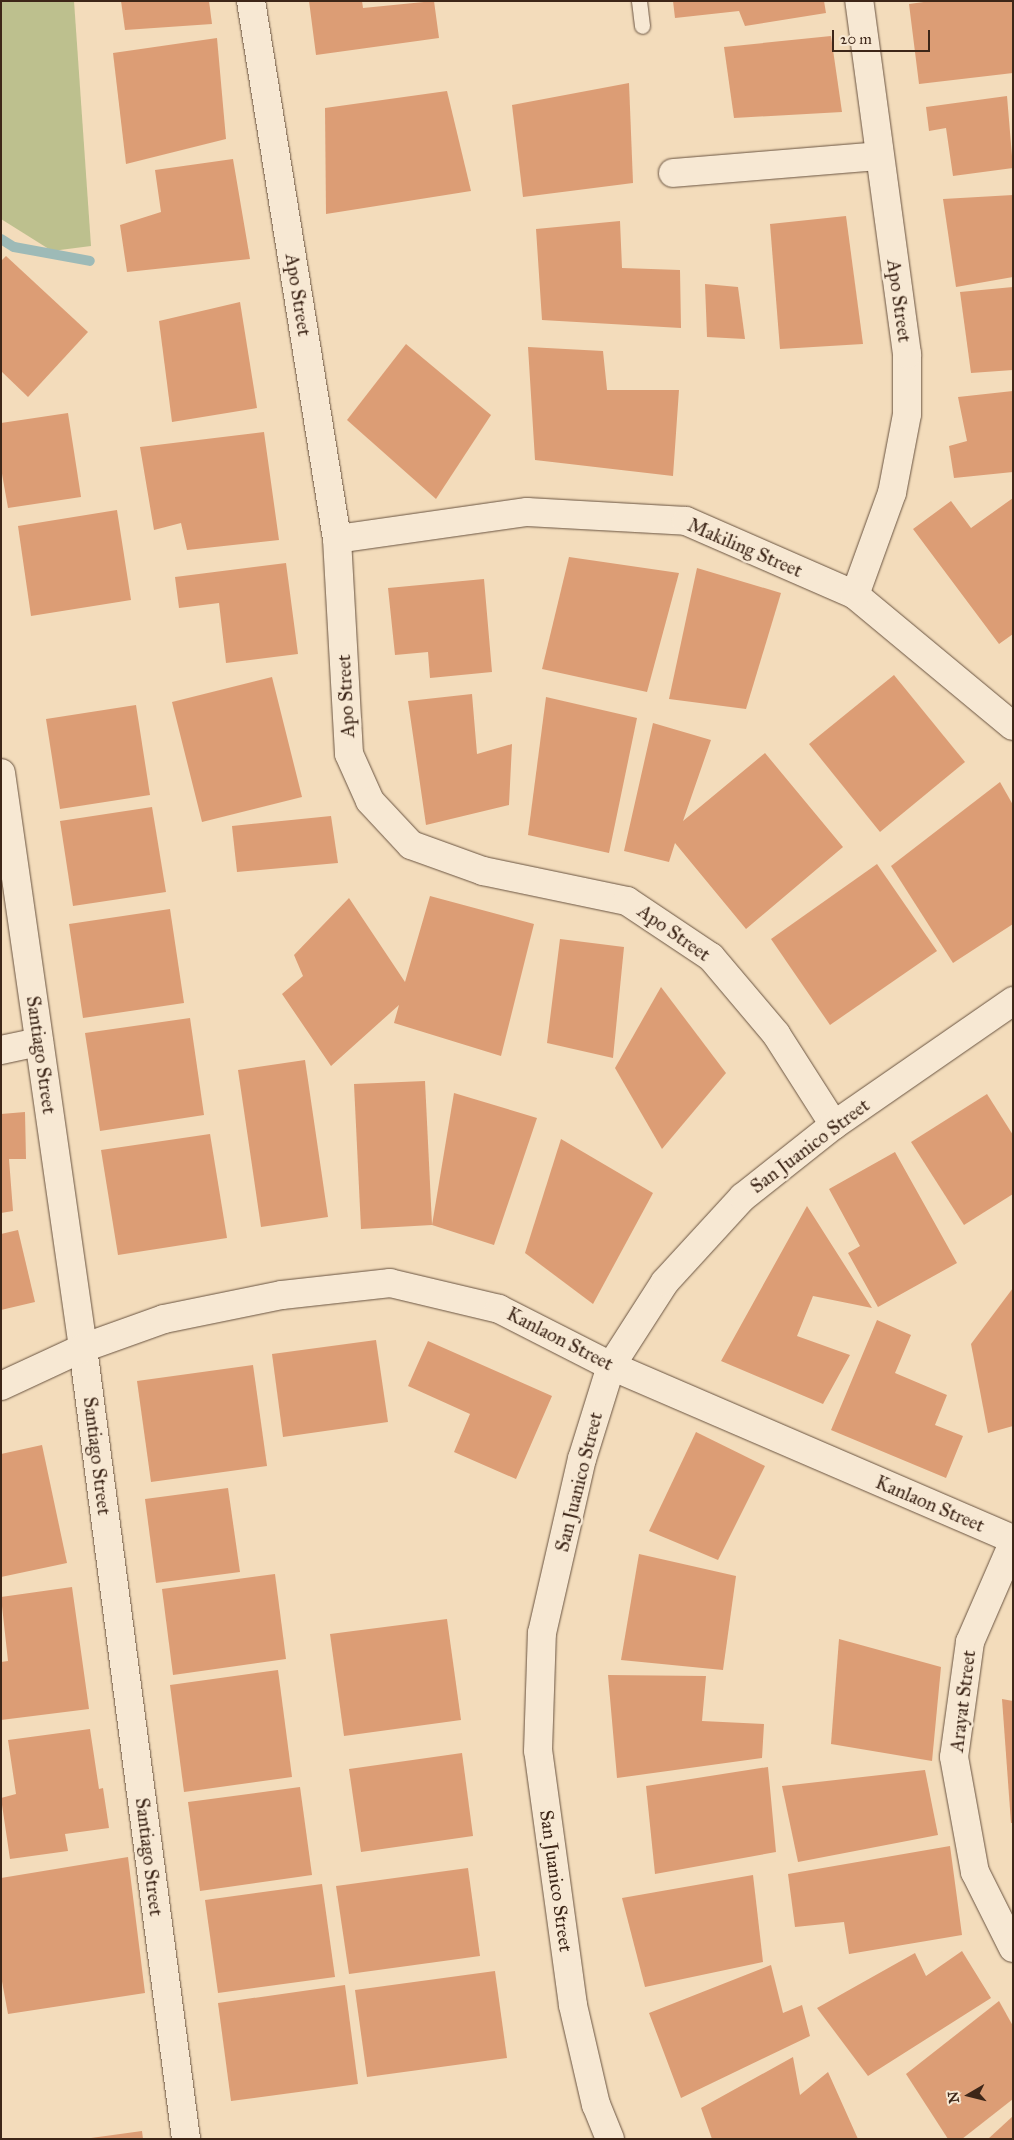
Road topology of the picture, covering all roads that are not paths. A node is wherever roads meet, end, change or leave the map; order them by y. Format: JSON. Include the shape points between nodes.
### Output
{"nodes":[{"id":1,"x":251,"y":1,"type":"edge"},
{"id":2,"x":639,"y":1,"type":"edge"},
{"id":3,"x":859,"y":1,"type":"edge"},
{"id":4,"x":642,"y":26,"type":"dead end"},
{"id":5,"x":879,"y":156,"type":"junction"},
{"id":6,"x":673,"y":173,"type":"dead end"},
{"id":7,"x":337,"y":539,"type":"junction"},
{"id":8,"x":855,"y":595,"type":"junction"},
{"id":9,"x":1013,"y":726,"type":"edge"},
{"id":10,"x":1,"y":774,"type":"edge"},
{"id":11,"x":1013,"y":1001,"type":"edge"},
{"id":12,"x":39,"y":1042,"type":"junction"},
{"id":13,"x":1,"y":1050,"type":"edge"},
{"id":14,"x":834,"y":1125,"type":"junction"},
{"id":15,"x":83,"y":1348,"type":"junction"},
{"id":16,"x":611,"y":1366,"type":"junction"},
{"id":17,"x":1,"y":1386,"type":"edge"},
{"id":18,"x":1013,"y":1541,"type":"edge"},
{"id":19,"x":1013,"y":1948,"type":"edge"},
{"id":20,"x":186,"y":2139,"type":"edge"},
{"id":21,"x":610,"y":2139,"type":"edge"}],
"edges":[{"from":1,"to":7,"type":"street","name":"Apo Street"},
{"from":2,"to":4,"type":"lane"},
{"from":3,"to":5,"type":"street","name":"Apo Street"},
{"from":5,"to":6,"type":"street"},
{"from":5,"to":8,"type":"street","name":"Apo Street","via":[[907,354],[907,414],[892,493]]},
{"from":7,"to":8,"type":"street","name":"Makiling Street","via":[[527,512],[686,521]]},
{"from":7,"to":14,"type":"street","name":"Apo Street","via":[[349,754],[370,801],[412,845],[483,871],[627,901],[711,957],[776,1034]]},
{"from":8,"to":9,"type":"street","name":"Makiling Street"},
{"from":10,"to":12,"type":"street","name":"Santiago Street"},
{"from":11,"to":14,"type":"street","name":"San Juanico Street"},
{"from":12,"to":13,"type":"street"},
{"from":12,"to":15,"type":"street","name":"Santiago Street"},
{"from":14,"to":16,"type":"street","name":"San Juanico Street","via":[[743,1196],[666,1282]]},
{"from":15,"to":16,"type":"street","name":"Kanlaon Street","via":[[164,1319],[282,1295],[390,1283],[499,1309]]},
{"from":15,"to":17,"type":"street","name":"Kanlaon Street"},
{"from":15,"to":20,"type":"street","name":"Santiago Street"},
{"from":16,"to":18,"type":"street","name":"Kanlaon Street"},
{"from":16,"to":21,"type":"street","name":"San Juanico Street","via":[[582,1459],[542,1633],[538,1751],[573,2005],[596,2105]]},
{"from":18,"to":19,"type":"street","name":"Arayat Street","via":[[970,1642],[954,1757],[975,1872]]}]}
